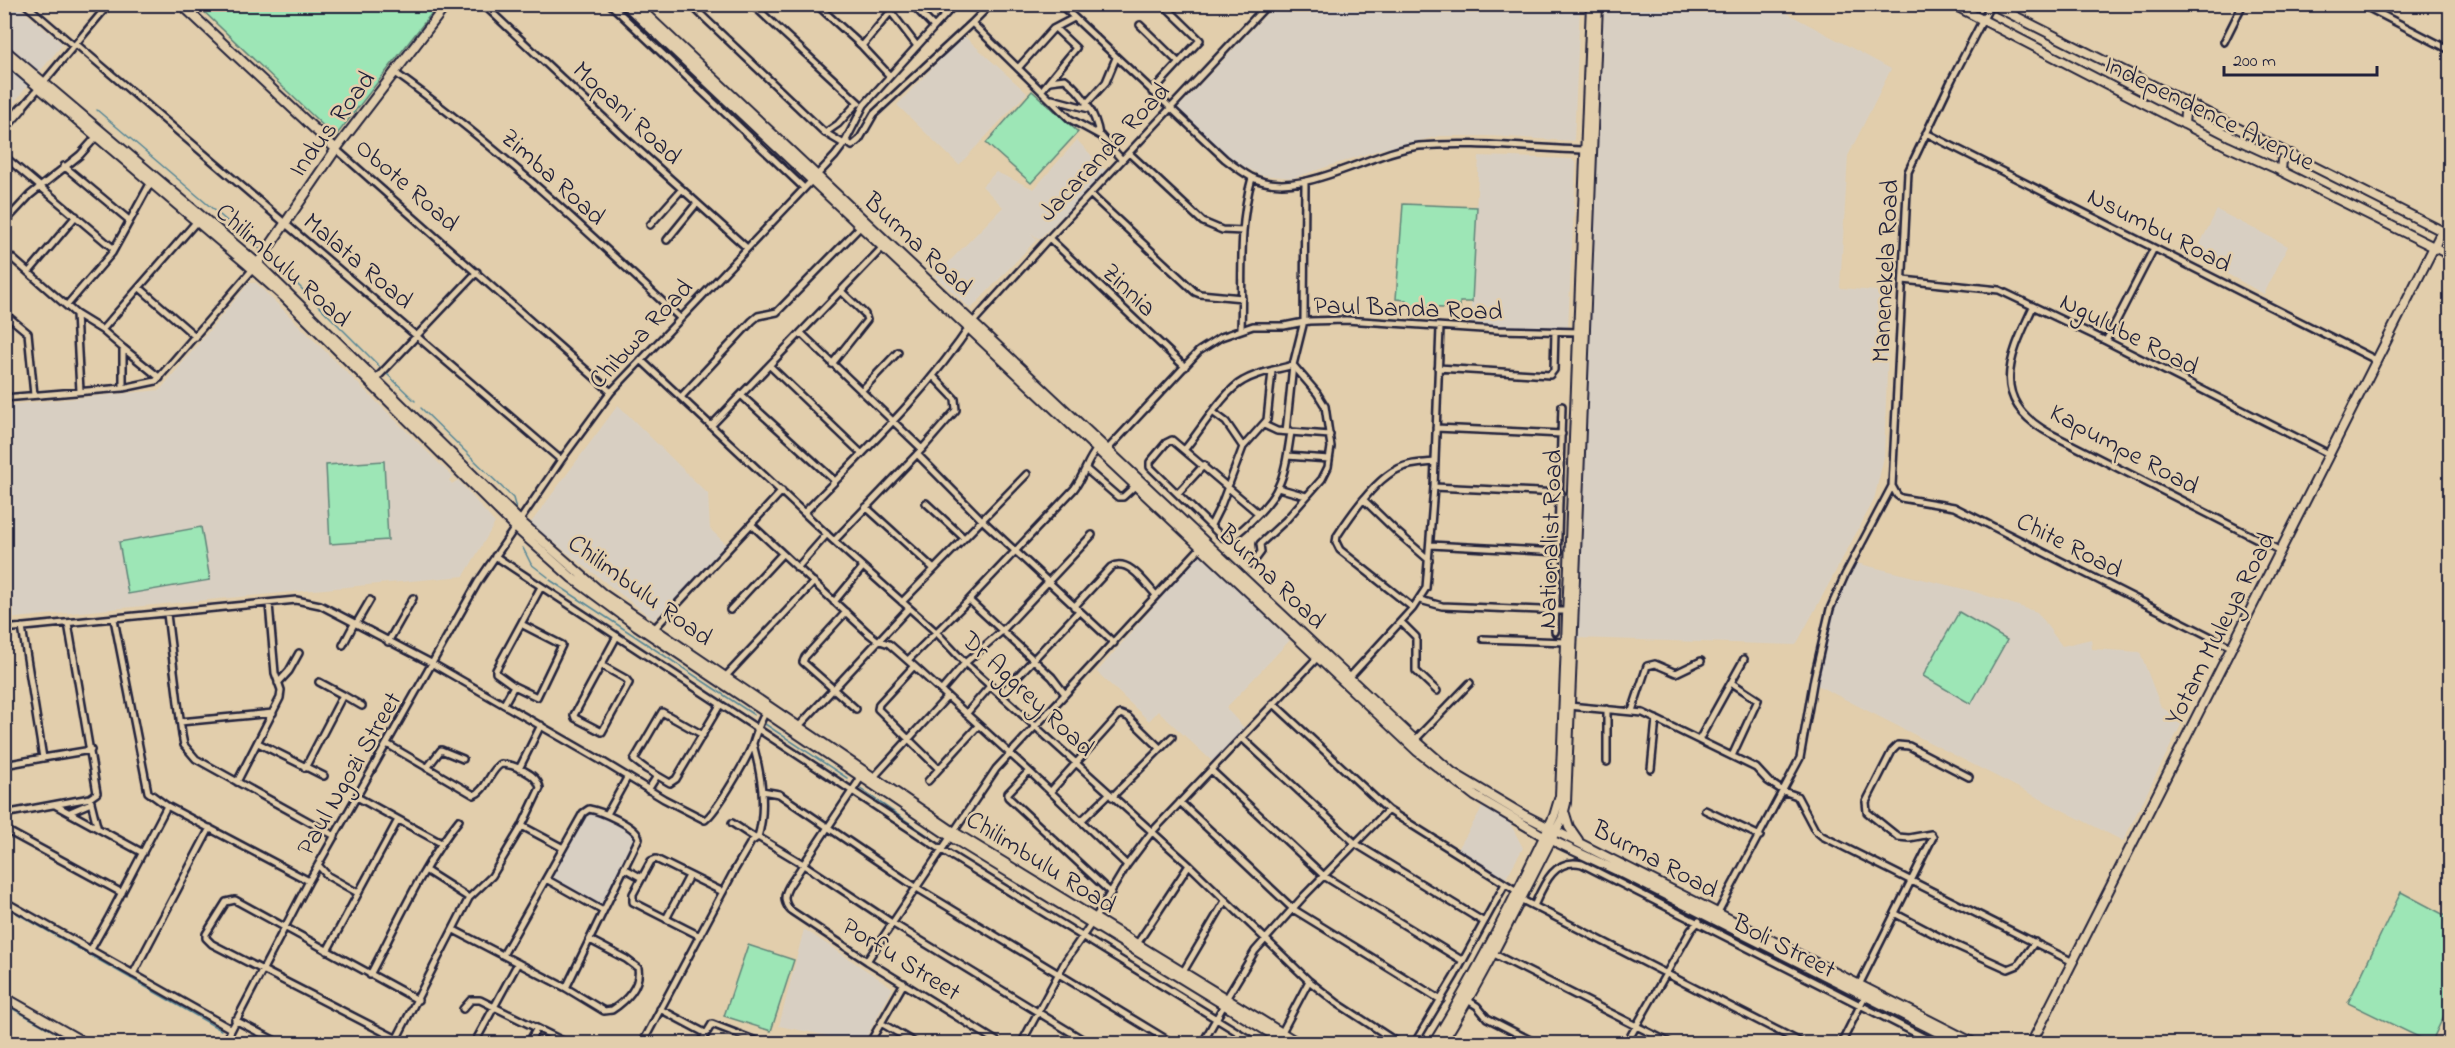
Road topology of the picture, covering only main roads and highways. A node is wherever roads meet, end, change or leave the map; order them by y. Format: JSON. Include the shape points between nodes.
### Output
{"nodes":[{"id":1,"x":181,"y":4,"type":"edge"},
{"id":2,"x":447,"y":4,"type":"edge"},
{"id":3,"x":625,"y":4,"type":"edge"},
{"id":4,"x":635,"y":4,"type":"edge"},
{"id":5,"x":1591,"y":4,"type":"edge"},
{"id":6,"x":1598,"y":4,"type":"edge"},
{"id":7,"x":1952,"y":4,"type":"edge"},
{"id":8,"x":1991,"y":4,"type":"edge"},
{"id":9,"x":4,"y":50,"type":"edge"},
{"id":10,"x":4,"y":58,"type":"edge"},
{"id":11,"x":41,"y":84,"type":"junction"},
{"id":12,"x":2190,"y":105,"type":"junction"},
{"id":13,"x":22,"y":108,"type":"road end"},
{"id":14,"x":2180,"y":122,"type":"junction"},
{"id":15,"x":4,"y":129,"type":"edge"},
{"id":16,"x":336,"y":149,"type":"junction"},
{"id":17,"x":1589,"y":150,"type":"junction"},
{"id":18,"x":2283,"y":150,"type":"junction"},
{"id":19,"x":2291,"y":154,"type":"junction"},
{"id":20,"x":2277,"y":169,"type":"junction"},
{"id":21,"x":813,"y":177,"type":"junction"},
{"id":22,"x":2442,"y":231,"type":"junction"},
{"id":23,"x":2451,"y":235,"type":"edge"},
{"id":24,"x":2434,"y":247,"type":"junction"},
{"id":25,"x":2451,"y":255,"type":"edge"},
{"id":26,"x":255,"y":266,"type":"junction"},
{"id":27,"x":971,"y":325,"type":"junction"},
{"id":28,"x":1581,"y":332,"type":"junction"},
{"id":29,"x":1102,"y":451,"type":"junction"},
{"id":30,"x":518,"y":524,"type":"junction"},
{"id":31,"x":1203,"y":544,"type":"junction"},
{"id":32,"x":1347,"y":680,"type":"junction"},
{"id":33,"x":1567,"y":706,"type":"junction"},
{"id":34,"x":1562,"y":806,"type":"junction"},
{"id":35,"x":1531,"y":819,"type":"junction"},
{"id":36,"x":1552,"y":829,"type":"junction"},
{"id":37,"x":1533,"y":830,"type":"junction"},
{"id":38,"x":952,"y":834,"type":"junction"},
{"id":39,"x":1548,"y":838,"type":"junction"},
{"id":40,"x":1583,"y":844,"type":"junction"},
{"id":41,"x":1569,"y":849,"type":"junction"},
{"id":42,"x":1541,"y":853,"type":"junction"},
{"id":43,"x":1715,"y":917,"type":"junction"},
{"id":44,"x":1093,"y":921,"type":"junction"},
{"id":45,"x":1858,"y":988,"type":"junction"},
{"id":46,"x":4,"y":997,"type":"edge"},
{"id":47,"x":1465,"y":999,"type":"junction"},
{"id":48,"x":1225,"y":1002,"type":"junction"},
{"id":49,"x":71,"y":1040,"type":"edge"},
{"id":50,"x":87,"y":1044,"type":"edge"},
{"id":51,"x":1288,"y":1044,"type":"edge"},
{"id":52,"x":1300,"y":1044,"type":"edge"},
{"id":53,"x":1432,"y":1044,"type":"edge"},
{"id":54,"x":1441,"y":1044,"type":"edge"},
{"id":55,"x":1960,"y":1044,"type":"edge"},
{"id":56,"x":1976,"y":1044,"type":"edge"},
{"id":57,"x":2031,"y":1044,"type":"edge"}],
"edges":[{"from":1,"to":16,"type":"main road","name":"Obote Road"},
{"from":2,"to":16,"type":"main road","name":"Indus Road"},
{"from":3,"to":21,"type":"main road","name":"Burma Road"},
{"from":4,"to":21,"type":"main road","name":"Burma Road"},
{"from":5,"to":17,"type":"main road","name":"Nationalist Road"},
{"from":6,"to":17,"type":"main road","name":"Nationalist Road"},
{"from":7,"to":14,"type":"main road","name":"Independence Avenue"},
{"from":8,"to":12,"type":"main road","name":"Independence Avenue"},
{"from":9,"to":11,"type":"main road","name":"Chilimbulu Road"},
{"from":10,"to":11,"type":"main road","name":"Chilimbulu Road"},
{"from":11,"to":26,"type":"main road","name":"Chilimbulu Road"},
{"from":11,"to":26,"type":"main road","name":"Chilimbulu Road","via":[[151,182]]},
{"from":12,"to":14,"type":"main road"},
{"from":12,"to":18,"type":"main road","name":"Independence Avenue"},
{"from":13,"to":15,"type":"main road"},
{"from":14,"to":20,"type":"main road","name":"Independence Avenue"},
{"from":16,"to":26,"type":"main road","name":"Indus Road"},
{"from":17,"to":28,"type":"main road","name":"Nationalist Road"},
{"from":18,"to":19,"type":"main road","name":"Independence Avenue"},
{"from":18,"to":20,"type":"main road"},
{"from":19,"to":20,"type":"main road"},
{"from":19,"to":22,"type":"main road","name":"Independence Avenue"},
{"from":20,"to":24,"type":"main road","name":"Independence Avenue"},
{"from":21,"to":27,"type":"main road","name":"Burma Road"},
{"from":21,"to":27,"type":"main road","name":"Burma Road","via":[[883,247]]},
{"from":22,"to":23,"type":"main road","name":"Independence Avenue"},
{"from":22,"to":24,"type":"main road","name":"Yotam Muleya Road"},
{"from":24,"to":25,"type":"main road","name":"Independence Avenue"},
{"from":24,"to":57,"type":"main road","name":"Yotam Muleya Road"},
{"from":26,"to":30,"type":"main road","name":"Chilimbulu Road"},
{"from":27,"to":29,"type":"main road","name":"Burma Road"},
{"from":28,"to":33,"type":"main road","name":"Nationalist Road"},
{"from":28,"to":33,"type":"main road","name":"Nationalist Road","via":[[1566,611]]},
{"from":29,"to":31,"type":"main road","name":"Burma Road"},
{"from":29,"to":31,"type":"main road","name":"Burma Road","via":[[1135,486]]},
{"from":30,"to":38,"type":"main road","name":"Chilimbulu Road","via":[[588,582]]},
{"from":30,"to":38,"type":"main road","name":"Chilimbulu Road","via":[[590,592]]},
{"from":31,"to":32,"type":"main road","name":"Burma Road"},
{"from":32,"to":35,"type":"main road","name":"Burma Road","via":[[1453,773]]},
{"from":32,"to":37,"type":"main road","name":"Burma Road","via":[[1417,752],[1458,784]]},
{"from":33,"to":34,"type":"main road","name":"Nationalist Road"},
{"from":34,"to":35,"type":"main road","via":[[1547,817]]},
{"from":34,"to":36,"type":"main road","name":"Nationalist Road"},
{"from":34,"to":40,"type":"main road","via":[[1569,827]]},
{"from":35,"to":36,"type":"main road","name":"Burma Road"},
{"from":36,"to":39,"type":"main road","name":"Nationalist Road"},
{"from":36,"to":40,"type":"main road","name":"Burma Road"},
{"from":37,"to":39,"type":"main road","name":"Burma Road"},
{"from":37,"to":42,"type":"main road"},
{"from":38,"to":44,"type":"main road","name":"Chilimbulu Road"},
{"from":39,"to":41,"type":"main road","name":"Burma Road"},
{"from":39,"to":42,"type":"main road","name":"Nationalist Road"},
{"from":40,"to":43,"type":"main road","name":"Burma Road"},
{"from":41,"to":42,"type":"main road"},
{"from":41,"to":43,"type":"main road","name":"Burma Road"},
{"from":42,"to":47,"type":"main road","name":"Nationalist Road"},
{"from":43,"to":45,"type":"main road","name":"Burma Road"},
{"from":44,"to":48,"type":"main road","name":"Chilimbulu Road"},
{"from":44,"to":48,"type":"main road","name":"Chilimbulu Road","via":[[1183,972]]},
{"from":45,"to":55,"type":"main road","name":"Burma Road","via":[[1865,996]]},
{"from":45,"to":56,"type":"main road","name":"Burma Road"},
{"from":46,"to":49,"type":"main road"},
{"from":47,"to":53,"type":"main road","name":"Nationalist Road"},
{"from":47,"to":54,"type":"main road","name":"Nationalist Road"},
{"from":48,"to":51,"type":"main road","name":"Chilimbulu Road"},
{"from":48,"to":52,"type":"main road","name":"Chilimbulu Road"},
{"from":49,"to":50,"type":"main road"}]}
